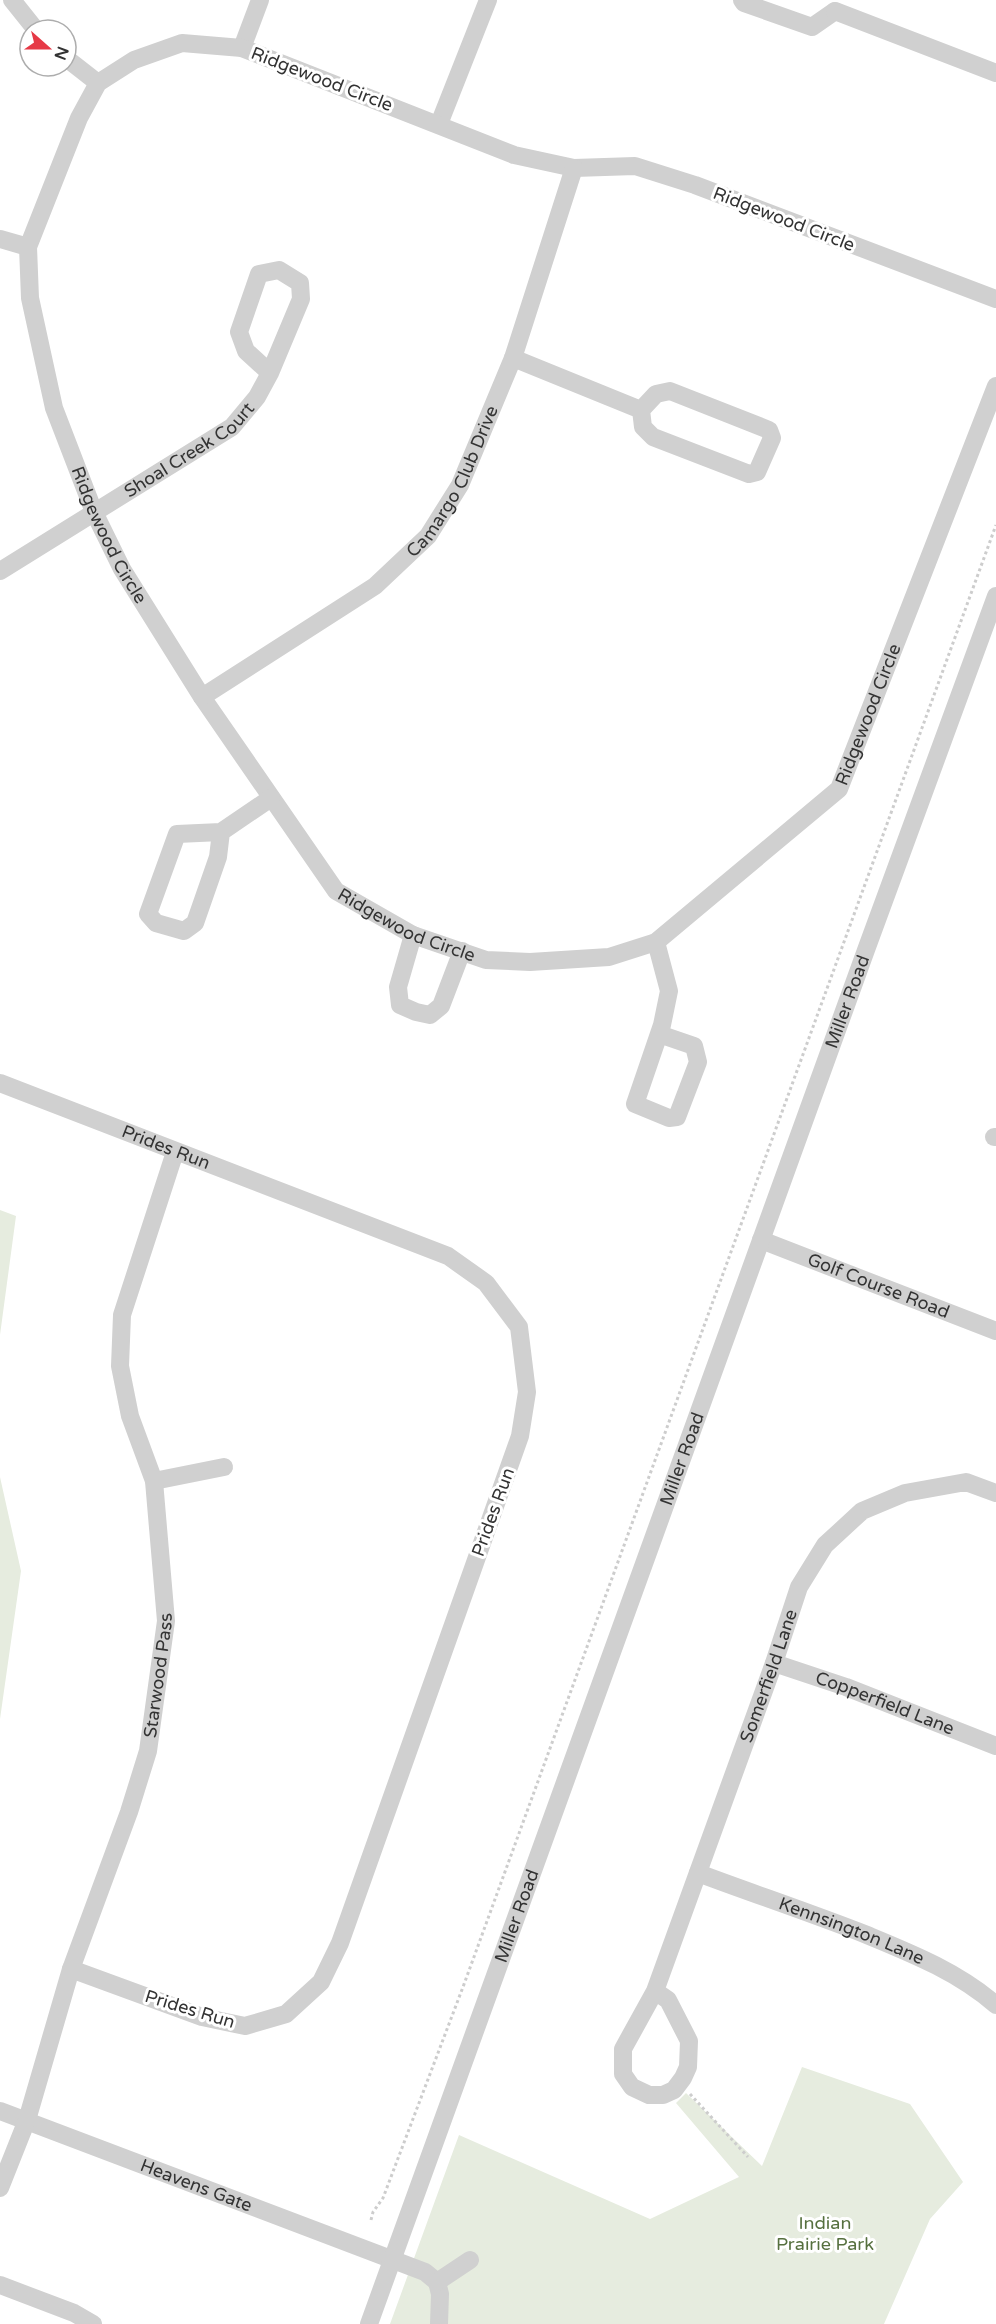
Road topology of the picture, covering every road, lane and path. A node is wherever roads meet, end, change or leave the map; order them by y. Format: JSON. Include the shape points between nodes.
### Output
{"nodes":[{"id":1,"x":10,"y":0,"type":"edge"},
{"id":2,"x":260,"y":0,"type":"edge"},
{"id":3,"x":488,"y":0,"type":"edge"},
{"id":4,"x":742,"y":0,"type":"edge"},
{"id":5,"x":0,"y":2,"type":"edge"},
{"id":6,"x":834,"y":6,"type":"edge"},
{"id":7,"x":26,"y":18,"type":"edge"},
{"id":8,"x":242,"y":48,"type":"junction"},
{"id":9,"x":78,"y":67,"type":"edge"},
{"id":10,"x":996,"y":73,"type":"edge"},
{"id":11,"x":99,"y":83,"type":"junction"},
{"id":12,"x":439,"y":124,"type":"junction"},
{"id":13,"x":574,"y":168,"type":"junction"},
{"id":14,"x":0,"y":239,"type":"edge"},
{"id":15,"x":28,"y":247,"type":"junction"},
{"id":16,"x":996,"y":299,"type":"edge"},
{"id":17,"x":513,"y":358,"type":"junction"},
{"id":18,"x":270,"y":373,"type":"junction"},
{"id":19,"x":996,"y":386,"type":"edge"},
{"id":20,"x":641,"y":410,"type":"junction"},
{"id":21,"x":94,"y":512,"type":"junction"},
{"id":22,"x":996,"y":525,"type":"edge"},
{"id":23,"x":0,"y":571,"type":"edge"},
{"id":24,"x":996,"y":596,"type":"edge"},
{"id":25,"x":202,"y":698,"type":"junction"},
{"id":26,"x":271,"y":798,"type":"junction"},
{"id":27,"x":221,"y":832,"type":"junction"},
{"id":28,"x":413,"y":935,"type":"junction"},
{"id":29,"x":656,"y":942,"type":"junction"},
{"id":30,"x":462,"y":951,"type":"junction"},
{"id":31,"x":659,"y":1034,"type":"junction"},
{"id":32,"x":0,"y":1083,"type":"edge"},
{"id":33,"x":175,"y":1152,"type":"junction"},
{"id":34,"x":761,"y":1240,"type":"junction"},
{"id":35,"x":996,"y":1331,"type":"edge"},
{"id":36,"x":224,"y":1467,"type":"dead end"},
{"id":37,"x":154,"y":1482,"type":"junction"},
{"id":38,"x":996,"y":1493,"type":"edge"},
{"id":39,"x":774,"y":1663,"type":"junction"},
{"id":40,"x":996,"y":1746,"type":"edge"},
{"id":41,"x":698,"y":1873,"type":"junction"},
{"id":42,"x":71,"y":1969,"type":"junction"},
{"id":43,"x":655,"y":1992,"type":"junction"},
{"id":44,"x":996,"y":2005,"type":"edge"},
{"id":45,"x":679,"y":2083,"type":"junction"},
{"id":46,"x":0,"y":2111,"type":"edge"},
{"id":47,"x":27,"y":2120,"type":"junction"},
{"id":48,"x":748,"y":2157,"type":"dead end"},
{"id":49,"x":0,"y":2188,"type":"edge"},
{"id":50,"x":371,"y":2220,"type":"dead end"},
{"id":51,"x":392,"y":2259,"type":"junction"},
{"id":52,"x":470,"y":2260,"type":"dead end"},
{"id":53,"x":437,"y":2282,"type":"junction"},
{"id":54,"x":0,"y":2285,"type":"edge"},
{"id":55,"x":93,"y":2324,"type":"edge"},
{"id":56,"x":369,"y":2324,"type":"edge"},
{"id":57,"x":439,"y":2324,"type":"edge"}],
"edges":[{"from":1,"to":5,"type":"street"},
{"from":1,"to":7,"type":"street"},
{"from":2,"to":8,"type":"street"},
{"from":3,"to":12,"type":"street"},
{"from":4,"to":6,"type":"street","via":[[812,27]]},
{"from":6,"to":10,"type":"street"},
{"from":8,"to":11,"type":"street","name":"Ridgewood Circle","via":[[182,43],[134,60]]},
{"from":8,"to":12,"type":"street","name":"Ridgewood Circle"},
{"from":9,"to":11,"type":"street"},
{"from":11,"to":15,"type":"street","name":"Ridgewood Circle","via":[[79,118]]},
{"from":12,"to":13,"type":"street","name":"Ridgewood Circle","via":[[514,154]]},
{"from":13,"to":16,"type":"street","name":"Ridgewood Circle","via":[[635,166]]},
{"from":13,"to":17,"type":"street","name":"Camargo Club Drive"},
{"from":14,"to":15,"type":"street"},
{"from":15,"to":21,"type":"street","name":"Ridgewood Circle","via":[[30,298],[54,408]]},
{"from":17,"to":20,"type":"street"},
{"from":17,"to":25,"type":"street","name":"Camargo Club Drive","via":[[460,485],[428,536],[375,586]]},
{"from":18,"to":18,"type":"street","name":"Shoal Creek Court","via":[[301,299],[300,283],[279,270],[259,274],[239,332],[246,351]]},
{"from":18,"to":21,"type":"street","name":"Shoal Creek Court","via":[[232,427]]},
{"from":19,"to":29,"type":"street","name":"Ridgewood Circle","via":[[839,789]]},
{"from":20,"to":20,"type":"street","via":[[656,394],[670,391],[769,430],[772,438],[757,472],[749,474],[653,437],[643,427]]},
{"from":21,"to":23,"type":"street","name":"Shoal Creek Court"},
{"from":21,"to":25,"type":"street","name":"Ridgewood Circle","via":[[122,569]]},
{"from":22,"to":50,"type":"path","via":[[464,1987]]},
{"from":24,"to":34,"type":"street","name":"Miller Road"},
{"from":25,"to":26,"type":"street","name":"Ridgewood Circle"},
{"from":26,"to":27,"type":"street"},
{"from":26,"to":28,"type":"street","name":"Ridgewood Circle","via":[[336,891]]},
{"from":27,"to":27,"type":"street","via":[[218,857],[195,923],[184,931],[156,922],[148,915],[177,834]]},
{"from":28,"to":30,"type":"street","name":"Ridgewood Circle"},
{"from":28,"to":30,"type":"street","via":[[398,987],[400,1005],[416,1012],[430,1015],[441,1006]]},
{"from":29,"to":30,"type":"street","name":"Ridgewood Circle","via":[[609,957],[530,962],[486,960]]},
{"from":29,"to":31,"type":"street","via":[[669,991]]},
{"from":31,"to":31,"type":"street","via":[[634,1104],[669,1118],[676,1116],[698,1062],[694,1046]]},
{"from":32,"to":33,"type":"street","name":"Prides Run"},
{"from":33,"to":37,"type":"street","name":"Starwood Pass","via":[[122,1315],[120,1366],[130,1416]]},
{"from":33,"to":42,"type":"street","name":"Prides Run","via":[[448,1256],[486,1283],[519,1327],[527,1392],[520,1436],[340,1942],[321,1982],[286,2014],[245,2026],[202,2017]]},
{"from":34,"to":35,"type":"street","name":"Golf Course Road"},
{"from":34,"to":51,"type":"street","name":"Miller Road"},
{"from":36,"to":37,"type":"street"},
{"from":37,"to":42,"type":"street","name":"Starwood Pass","via":[[166,1621],[148,1751]]},
{"from":38,"to":39,"type":"street","name":"Somerfield Lane","via":[[966,1482],[905,1493],[862,1511],[825,1545],[799,1587]]},
{"from":39,"to":40,"type":"street","name":"Copperfield Lane"},
{"from":39,"to":41,"type":"street","name":"Somerfield Lane"},
{"from":41,"to":43,"type":"street","name":"Somerfield Lane"},
{"from":41,"to":44,"type":"street","name":"Kennsington Lane","via":[[930,1961]]},
{"from":42,"to":47,"type":"street","name":"Starwood Pass"},
{"from":43,"to":45,"type":"street","via":[[668,2000],[689,2041],[688,2067]]},
{"from":43,"to":45,"type":"street","name":"Somerfield Lane","via":[[623,2049],[623,2074],[632,2087],[649,2095],[663,2095]]},
{"from":45,"to":48,"type":"path"},
{"from":46,"to":47,"type":"street","name":"Heavens Gate"},
{"from":47,"to":49,"type":"street","name":"Starwood Pass"},
{"from":47,"to":51,"type":"street","name":"Heavens Gate"},
{"from":51,"to":53,"type":"street","name":"Heavens Gate","via":[[425,2272]]},
{"from":51,"to":56,"type":"street","name":"Miller Road"},
{"from":52,"to":53,"type":"street"},
{"from":53,"to":57,"type":"street"},
{"from":54,"to":55,"type":"street"}]}
